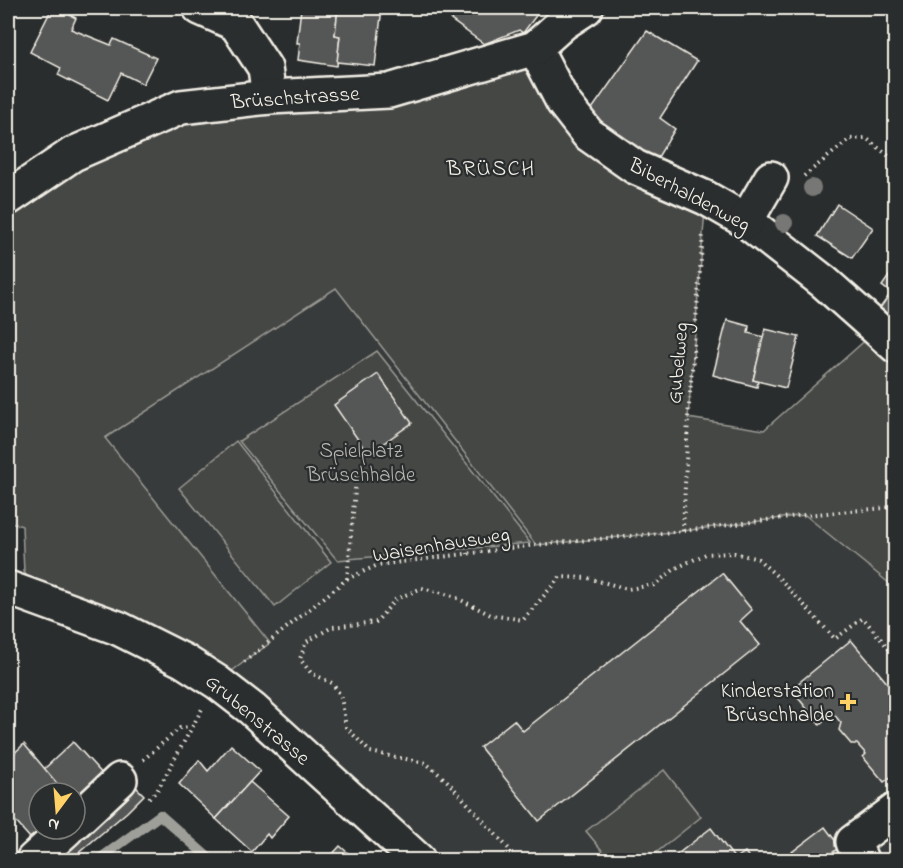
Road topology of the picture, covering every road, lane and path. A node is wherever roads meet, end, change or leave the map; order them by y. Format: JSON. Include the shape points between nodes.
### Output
{"nodes":[{"id":1,"x":200,"y":8,"type":"edge"},
{"id":2,"x":567,"y":12,"type":"edge"},
{"id":3,"x":535,"y":48,"type":"junction"},
{"id":4,"x":269,"y":97,"type":"junction"},
{"id":5,"x":896,"y":162,"type":"edge"},
{"id":6,"x":771,"y":178,"type":"joint"},
{"id":7,"x":8,"y":198,"type":"edge"},
{"id":8,"x":706,"y":198,"type":"junction"},
{"id":9,"x":746,"y":220,"type":"junction"},
{"id":10,"x":896,"y":346,"type":"edge"},
{"id":11,"x":357,"y":468,"type":"dead end"},
{"id":12,"x":896,"y":507,"type":"edge"},
{"id":13,"x":683,"y":531,"type":"junction"},
{"id":14,"x":467,"y":547,"type":"dead end"},
{"id":15,"x":468,"y":554,"type":"junction"},
{"id":16,"x":347,"y":579,"type":"junction"},
{"id":17,"x":8,"y":588,"type":"edge"},
{"id":18,"x":896,"y":657,"type":"edge"},
{"id":19,"x":217,"y":682,"type":"junction"},
{"id":20,"x":191,"y":727,"type":"junction"},
{"id":21,"x":120,"y":780,"type":"joint"},
{"id":22,"x":149,"y":799,"type":"dead end"},
{"id":23,"x":896,"y":810,"type":"edge"},
{"id":24,"x":87,"y":811,"type":"edge"},
{"id":25,"x":54,"y":841,"type":"edge"},
{"id":26,"x":33,"y":861,"type":"edge"},
{"id":27,"x":418,"y":861,"type":"edge"},
{"id":28,"x":507,"y":861,"type":"edge"},
{"id":29,"x":861,"y":861,"type":"edge"}],
"edges":[{"from":1,"to":4,"type":"street","via":[[236,24],[264,68]]},
{"from":2,"to":3,"type":"street","name":"Brüschstrasse"},
{"from":3,"to":4,"type":"street","name":"Brüschstrasse","via":[[388,91]]},
{"from":3,"to":8,"type":"street","name":"Biberhaldenweg","via":[[563,102],[588,134],[635,167]]},
{"from":4,"to":7,"type":"street","name":"Brüschstrasse","via":[[181,107],[74,154]]},
{"from":5,"to":6,"type":"path","via":[[866,138],[850,139],[796,183]]},
{"from":6,"to":9,"type":"street"},
{"from":8,"to":9,"type":"street","name":"Biberhaldenweg"},
{"from":8,"to":13,"type":"path","name":"Gubelweg"},
{"from":9,"to":10,"type":"street","name":"Biberhaldenweg"},
{"from":11,"to":16,"type":"path"},
{"from":12,"to":13,"type":"path","name":"Waisenhausweg"},
{"from":13,"to":15,"type":"path","name":"Waisenhausweg"},
{"from":14,"to":15,"type":"path"},
{"from":15,"to":16,"type":"path","name":"Waisenhausweg","via":[[378,565]]},
{"from":16,"to":19,"type":"path","name":"Waisenhausweg"},
{"from":17,"to":19,"type":"street","name":"Grubenstrasse","via":[[118,628]]},
{"from":18,"to":28,"type":"path","via":[[863,618],[835,639],[758,559],[734,553],[706,554],[676,568],[654,585],[628,589],[588,578],[560,577],[523,620],[491,615],[453,596],[422,588],[396,599],[376,622],[332,627],[306,642],[300,659],[311,673],[332,683],[341,696],[346,728],[370,752],[426,763],[509,849]]},
{"from":19,"to":20,"type":"path","name":"Waisenhausweg"},
{"from":19,"to":27,"type":"street","name":"Grubenstrasse","via":[[252,709]]},
{"from":20,"to":21,"type":"path","via":[[180,728]]},
{"from":20,"to":22,"type":"path","name":"Waisenhausweg"},
{"from":21,"to":24,"type":"street"},
{"from":23,"to":29,"type":"street","via":[[852,842]]},
{"from":25,"to":26,"type":"street"}]}
